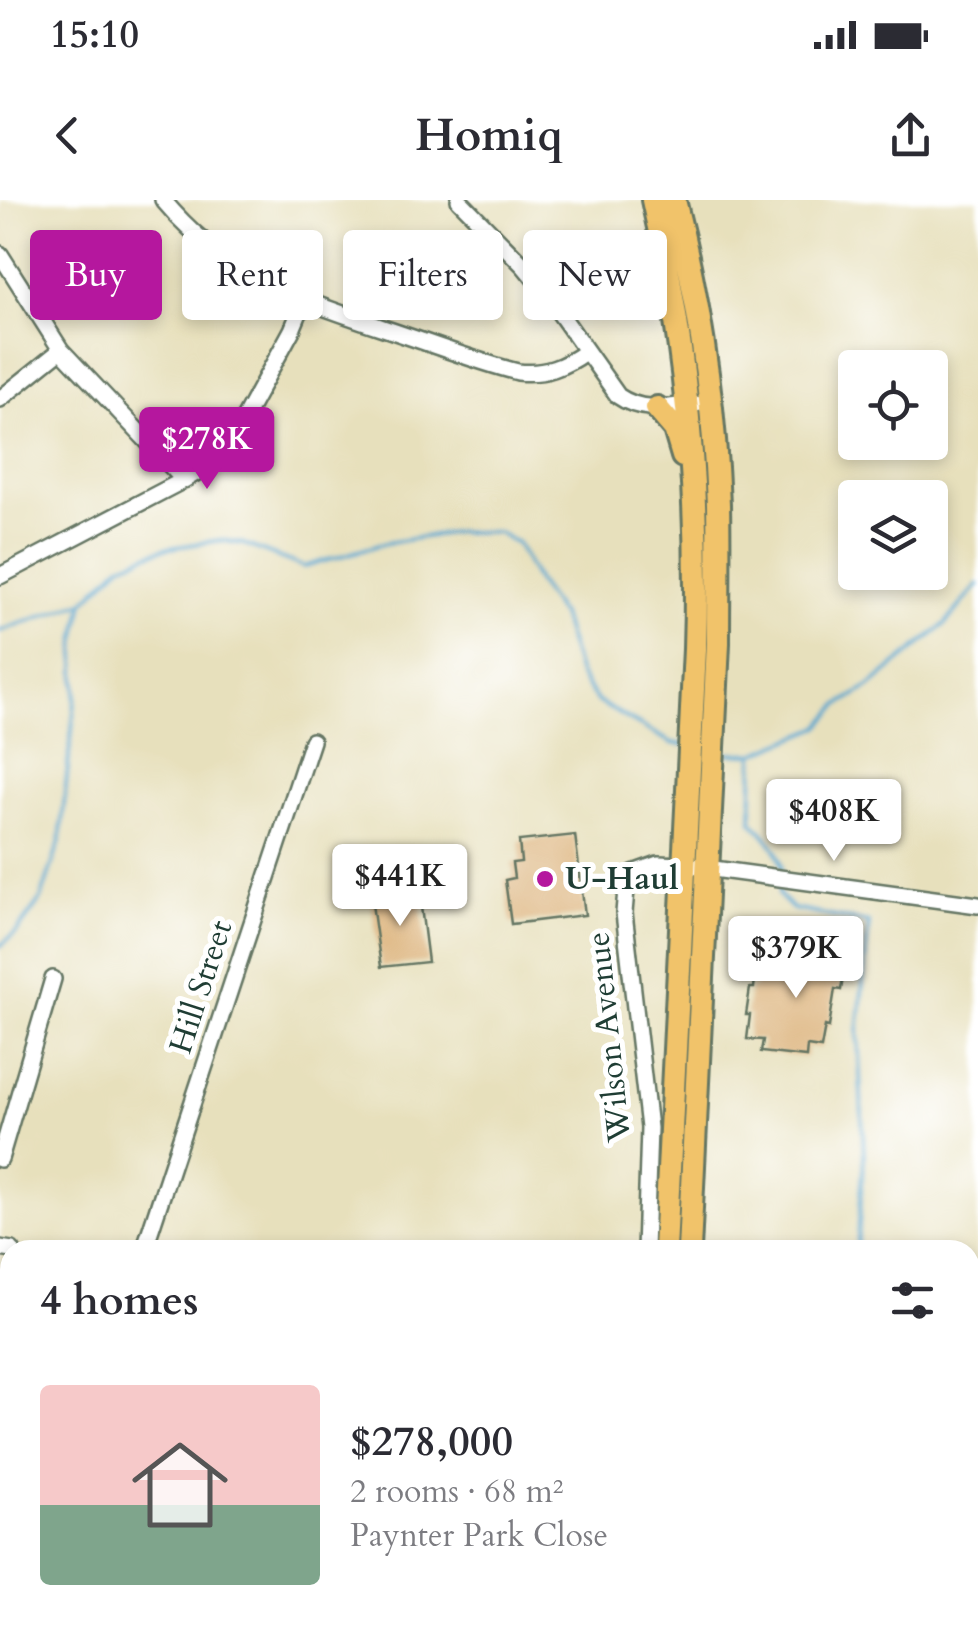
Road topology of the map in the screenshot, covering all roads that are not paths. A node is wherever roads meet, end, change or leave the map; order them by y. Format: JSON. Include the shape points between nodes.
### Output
{"nodes":[{"id":1,"x":163,"y":200,"type":"edge"},
{"id":2,"x":459,"y":200,"type":"edge"},
{"id":3,"x":653,"y":200,"type":"edge"},
{"id":4,"x":674,"y":200,"type":"edge"},
{"id":5,"x":190,"y":230,"type":"edge"},
{"id":6,"x":0,"y":254,"type":"edge"},
{"id":7,"x":323,"y":307,"type":"edge"},
{"id":8,"x":296,"y":320,"type":"edge"},
{"id":9,"x":61,"y":350,"type":"junction"},
{"id":10,"x":586,"y":352,"type":"junction"},
{"id":11,"x":684,"y":370,"type":"junction"},
{"id":12,"x":0,"y":400,"type":"edge"},
{"id":13,"x":699,"y":403,"type":"junction"},
{"id":14,"x":653,"y":408,"type":"junction"},
{"id":15,"x":184,"y":480,"type":"junction"},
{"id":16,"x":695,"y":523,"type":"junction"},
{"id":17,"x":0,"y":576,"type":"edge"},
{"id":18,"x":703,"y":723,"type":"junction"},
{"id":19,"x":312,"y":742,"type":"dead end"},
{"id":20,"x":696,"y":867,"type":"junction"},
{"id":21,"x":978,"y":905,"type":"edge"},
{"id":22,"x":54,"y":979,"type":"dead end"},
{"id":23,"x":0,"y":1157,"type":"edge"},
{"id":24,"x":147,"y":1240,"type":"edge"},
{"id":25,"x":645,"y":1240,"type":"edge"},
{"id":26,"x":666,"y":1240,"type":"edge"},
{"id":27,"x":688,"y":1240,"type":"edge"}],
"edges":[{"from":1,"to":5,"type":"street"},
{"from":2,"to":10,"type":"street","via":[[524,266]]},
{"from":3,"to":11,"type":"highway"},
{"from":4,"to":13,"type":"highway","via":[[700,331]]},
{"from":6,"to":9,"type":"street"},
{"from":7,"to":10,"type":"street","via":[[518,372],[553,370]]},
{"from":8,"to":15,"type":"street","via":[[223,456]]},
{"from":9,"to":12,"type":"street"},
{"from":9,"to":15,"type":"street"},
{"from":10,"to":14,"type":"street","via":[[618,396]]},
{"from":11,"to":13,"type":"highway"},
{"from":11,"to":14,"type":"highway"},
{"from":13,"to":14,"type":"street"},
{"from":13,"to":16,"type":"highway"},
{"from":13,"to":18,"type":"highway","via":[[718,545]]},
{"from":14,"to":16,"type":"highway","via":[[675,429],[682,448]]},
{"from":15,"to":17,"type":"street"},
{"from":16,"to":18,"type":"highway"},
{"from":18,"to":20,"type":"highway"},
{"from":19,"to":24,"type":"street","name":"Hill Street"},
{"from":20,"to":21,"type":"street"},
{"from":20,"to":25,"type":"street","name":"Wilson Avenue","via":[[640,869],[628,881],[624,900],[649,1128]]},
{"from":20,"to":26,"type":"highway"},
{"from":20,"to":27,"type":"highway"},
{"from":22,"to":23,"type":"street"}]}
